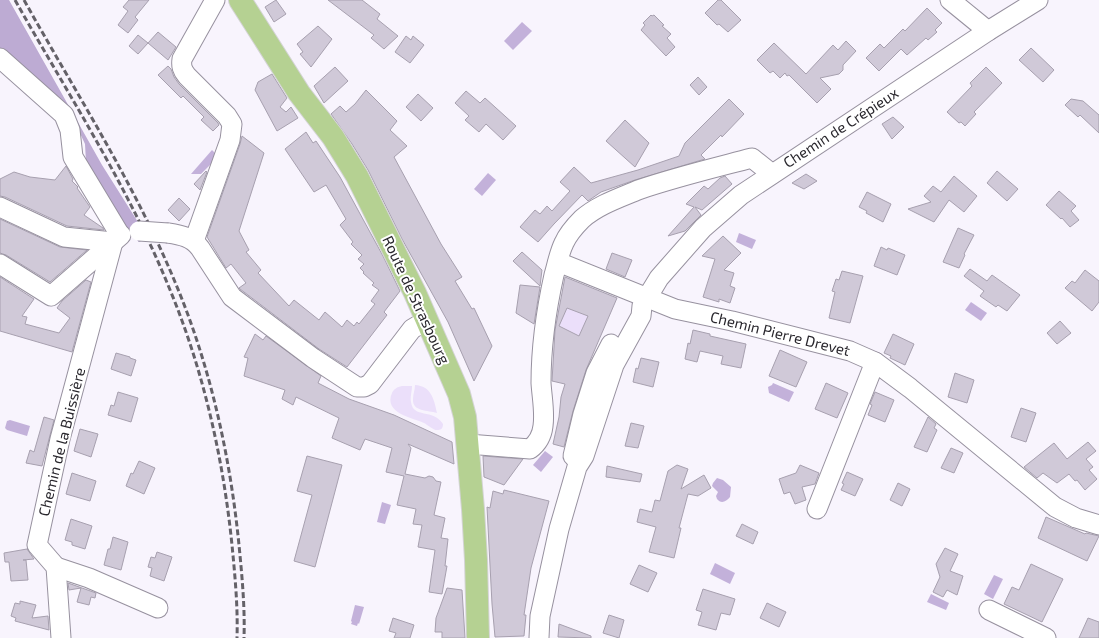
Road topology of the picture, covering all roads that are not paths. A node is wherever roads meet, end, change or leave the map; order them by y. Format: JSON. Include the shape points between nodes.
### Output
{"nodes":[{"id":1,"x":215,"y":0,"type":"edge"},
{"id":2,"x":240,"y":0,"type":"edge"},
{"id":3,"x":950,"y":0,"type":"edge"},
{"id":4,"x":1028,"y":3,"type":"edge"},
{"id":5,"x":988,"y":31,"type":"junction"},
{"id":6,"x":0,"y":58,"type":"edge"},
{"id":7,"x":772,"y":174,"type":"junction"},
{"id":8,"x":0,"y":206,"type":"edge"},
{"id":9,"x":116,"y":239,"type":"junction"},
{"id":10,"x":194,"y":241,"type":"junction"},
{"id":11,"x":558,"y":262,"type":"junction"},
{"id":12,"x":0,"y":264,"type":"edge"},
{"id":13,"x":644,"y":302,"type":"junction"},
{"id":14,"x":427,"y":320,"type":"junction"},
{"id":15,"x":875,"y":362,"type":"junction"},
{"id":16,"x":468,"y":444,"type":"junction"},
{"id":17,"x":817,"y":509,"type":"dead end"},
{"id":18,"x":1099,"y":525,"type":"edge"},
{"id":19,"x":56,"y":567,"type":"junction"},
{"id":20,"x":158,"y":608,"type":"dead end"},
{"id":21,"x":990,"y":610,"type":"dead end"},
{"id":22,"x":61,"y":638,"type":"edge"},
{"id":23,"x":478,"y":638,"type":"edge"},
{"id":24,"x":539,"y":638,"type":"edge"},
{"id":25,"x":1046,"y":638,"type":"edge"}],
"edges":[{"from":1,"to":10,"type":"street","via":[[181,65],[187,76],[227,116],[232,124],[232,132]]},
{"from":2,"to":14,"type":"main road","name":"Route de Strasbourg","via":[[299,93],[333,137],[357,176]]},
{"from":3,"to":5,"type":"street"},
{"from":4,"to":5,"type":"street","name":"Chemin de Crépieux"},
{"from":5,"to":7,"type":"street","name":"Chemin de Crépieux"},
{"from":6,"to":9,"type":"street","via":[[64,115],[70,130],[73,157]]},
{"from":7,"to":11,"type":"street","name":"Chemin de Crépieux","via":[[752,158],[660,182],[618,198],[582,219],[563,244]]},
{"from":7,"to":13,"type":"street","via":[[741,195],[703,228],[656,282]]},
{"from":8,"to":9,"type":"street","via":[[64,237]]},
{"from":9,"to":10,"type":"street","bridge":true,"via":[[126,231],[139,231],[178,234]]},
{"from":9,"to":12,"type":"street","via":[[51,296]]},
{"from":9,"to":19,"type":"street","name":"Chemin de la Buissière","via":[[60,439],[38,545]]},
{"from":10,"to":14,"type":"street","via":[[232,297],[357,388],[370,384],[412,328]]},
{"from":11,"to":13,"type":"street","name":"Chemin Pierre Drevet"},
{"from":11,"to":16,"type":"street","name":"Chemin de Crépieux","via":[[547,306],[542,342],[544,413],[540,438],[530,449]]},
{"from":13,"to":15,"type":"street","name":"Chemin Pierre Drevet","via":[[850,351]]},
{"from":13,"to":24,"type":"street","via":[[642,316],[614,365],[584,456],[577,467],[559,529],[540,616]]},
{"from":14,"to":16,"type":"main road","name":"Route de Strasbourg","via":[[460,398]]},
{"from":15,"to":17,"type":"street"},
{"from":15,"to":18,"type":"street","name":"Chemin Pierre Drevet","via":[[1055,507],[1076,518]]},
{"from":16,"to":23,"type":"main road","name":"Route de Strasbourg","via":[[476,560]]},
{"from":19,"to":20,"type":"street","via":[[89,578]]},
{"from":19,"to":22,"type":"street"},
{"from":21,"to":25,"type":"street"}]}
